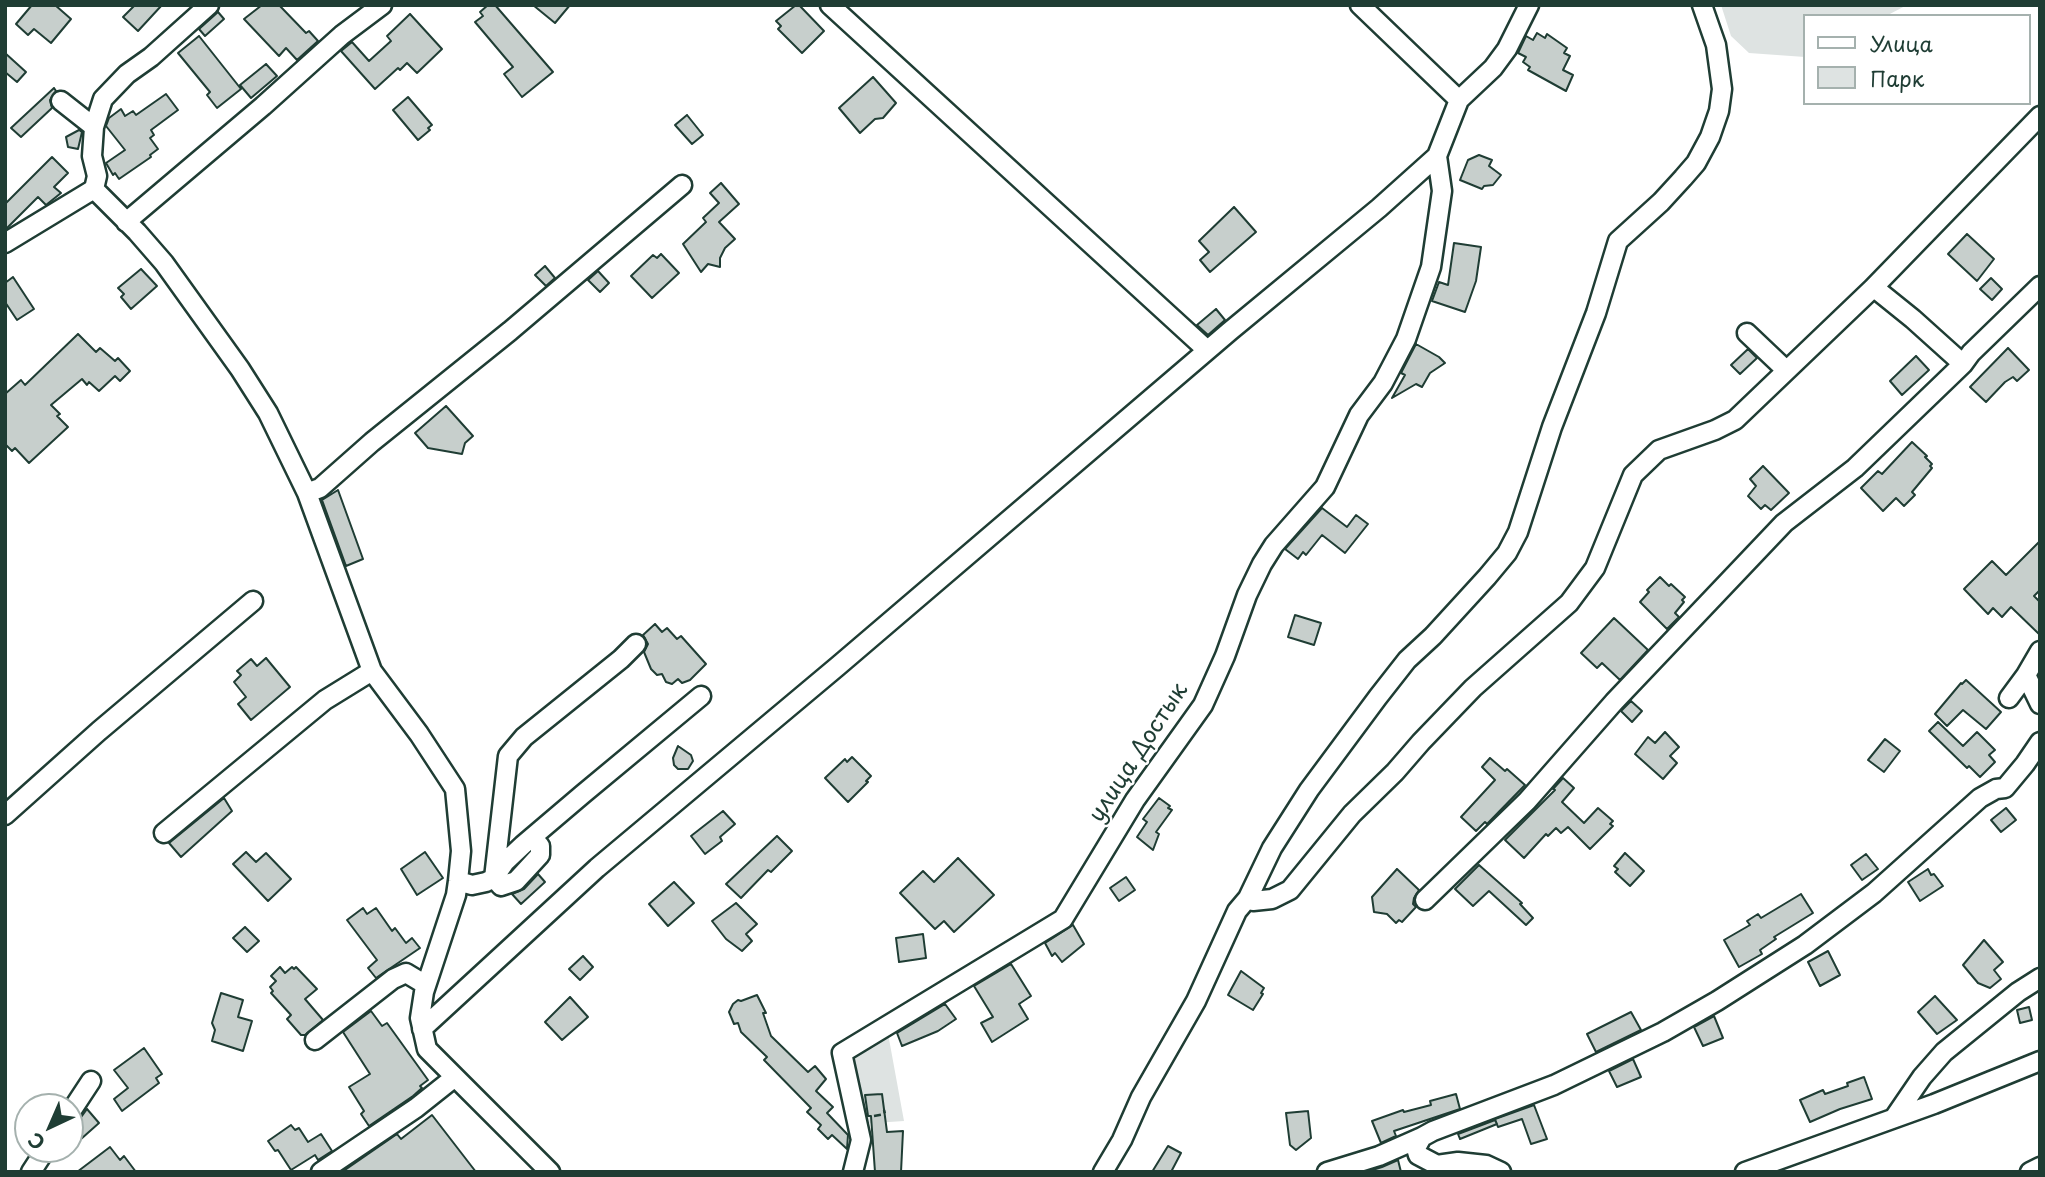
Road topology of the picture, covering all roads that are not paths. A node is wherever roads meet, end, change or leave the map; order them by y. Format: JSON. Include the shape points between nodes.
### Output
{"nodes":[{"id":1,"x":209,"y":5,"type":"edge"},
{"id":2,"x":382,"y":5,"type":"edge"},
{"id":3,"x":830,"y":5,"type":"edge"},
{"id":4,"x":1360,"y":5,"type":"edge"},
{"id":5,"x":1529,"y":5,"type":"edge"},
{"id":6,"x":1702,"y":5,"type":"edge"},
{"id":7,"x":1459,"y":100,"type":"junction"},
{"id":8,"x":61,"y":101,"type":"dead end"},
{"id":9,"x":2040,"y":116,"type":"edge"},
{"id":10,"x":94,"y":127,"type":"junction"},
{"id":11,"x":1437,"y":156,"type":"junction"},
{"id":12,"x":682,"y":185,"type":"dead end"},
{"id":13,"x":94,"y":189,"type":"junction"},
{"id":14,"x":126,"y":222,"type":"junction"},
{"id":15,"x":5,"y":243,"type":"edge"},
{"id":16,"x":2040,"y":286,"type":"edge"},
{"id":17,"x":1873,"y":288,"type":"junction"},
{"id":18,"x":1746,"y":333,"type":"dead end"},
{"id":19,"x":1207,"y":350,"type":"junction"},
{"id":20,"x":1962,"y":364,"type":"junction"},
{"id":21,"x":1786,"y":370,"type":"junction"},
{"id":22,"x":307,"y":493,"type":"junction"},
{"id":23,"x":253,"y":601,"type":"dead end"},
{"id":24,"x":636,"y":645,"type":"dead end"},
{"id":25,"x":2040,"y":651,"type":"edge"},
{"id":26,"x":372,"y":671,"type":"junction"},
{"id":27,"x":2026,"y":675,"type":"junction"},
{"id":28,"x":701,"y":695,"type":"dead end"},
{"id":29,"x":2008,"y":698,"type":"dead end"},
{"id":30,"x":2040,"y":704,"type":"edge"},
{"id":31,"x":2040,"y":741,"type":"edge"},
{"id":32,"x":5,"y":815,"type":"edge"},
{"id":33,"x":164,"y":833,"type":"dead end"},
{"id":34,"x":494,"y":878,"type":"junction"},
{"id":35,"x":458,"y":881,"type":"junction"},
{"id":36,"x":1248,"y":898,"type":"junction"},
{"id":37,"x":1425,"y":900,"type":"dead end"},
{"id":38,"x":2040,"y":978,"type":"edge"},
{"id":39,"x":426,"y":985,"type":"junction"},
{"id":40,"x":422,"y":1029,"type":"junction"},
{"id":41,"x":315,"y":1040,"type":"dead end"},
{"id":42,"x":2040,"y":1061,"type":"edge"},
{"id":43,"x":455,"y":1077,"type":"junction"},
{"id":44,"x":91,"y":1081,"type":"dead end"},
{"id":45,"x":83,"y":1093,"type":"edge"},
{"id":46,"x":1894,"y":1118,"type":"junction"},
{"id":47,"x":1422,"y":1137,"type":"junction"},
{"id":48,"x":1392,"y":1150,"type":"junction"},
{"id":49,"x":1423,"y":1158,"type":"junction"},
{"id":50,"x":2040,"y":1167,"type":"edge"},
{"id":51,"x":321,"y":1172,"type":"edge"},
{"id":52,"x":550,"y":1172,"type":"edge"},
{"id":53,"x":853,"y":1172,"type":"edge"},
{"id":54,"x":1103,"y":1172,"type":"edge"},
{"id":55,"x":1327,"y":1172,"type":"edge"},
{"id":56,"x":1501,"y":1172,"type":"edge"},
{"id":57,"x":1745,"y":1172,"type":"edge"},
{"id":58,"x":2030,"y":1172,"type":"edge"}],
"edges":[{"from":1,"to":10,"type":"street","via":[[111,89]]},
{"from":2,"to":14,"type":"street"},
{"from":3,"to":19,"type":"street"},
{"from":4,"to":7,"type":"street"},
{"from":5,"to":7,"type":"street","via":[[1507,49]]},
{"from":6,"to":36,"type":"street","via":[[1716,45],[1722,89],[1710,137],[1683,178],[1618,240],[1518,532],[1487,577],[1407,660],[1330,761],[1272,848]]},
{"from":7,"to":11,"type":"street"},
{"from":8,"to":10,"type":"street"},
{"from":9,"to":17,"type":"street"},
{"from":10,"to":13,"type":"street"},
{"from":11,"to":19,"type":"street"},
{"from":11,"to":53,"type":"street","name":"улица Достык","via":[[1443,191],[1431,267],[1406,339],[1383,383],[1359,415],[1325,487],[1262,564],[1203,705],[1135,800],[1063,919],[842,1053],[860,1108],[861,1140]]},
{"from":12,"to":22,"type":"street","via":[[320,488]]},
{"from":13,"to":14,"type":"street"},
{"from":13,"to":15,"type":"street"},
{"from":14,"to":22,"type":"street","via":[[164,263],[240,369],[268,413]]},
{"from":16,"to":20,"type":"street"},
{"from":17,"to":20,"type":"street"},
{"from":17,"to":21,"type":"street"},
{"from":18,"to":21,"type":"street"},
{"from":19,"to":40,"type":"street","via":[[597,868]]},
{"from":20,"to":37,"type":"street","via":[[1855,468],[1784,523],[1527,801]]},
{"from":21,"to":36,"type":"street","via":[[1735,420],[1659,450],[1633,475],[1595,568],[1569,603],[1421,742],[1352,814],[1290,890],[1272,899]]},
{"from":22,"to":26,"type":"street"},
{"from":23,"to":32,"type":"street"},
{"from":24,"to":34,"type":"street","via":[[524,737],[508,756]]},
{"from":25,"to":27,"type":"street"},
{"from":26,"to":33,"type":"street","via":[[325,700]]},
{"from":26,"to":35,"type":"street","via":[[455,789],[461,851]]},
{"from":27,"to":29,"type":"street"},
{"from":27,"to":30,"type":"street"},
{"from":28,"to":34,"type":"street","via":[[505,862]]},
{"from":31,"to":47,"type":"street","via":[[2005,788],[1980,798],[1874,892],[1796,951],[1663,1032],[1554,1085]]},
{"from":34,"to":35,"type":"street","via":[[472,885]]},
{"from":35,"to":39,"type":"street"},
{"from":36,"to":54,"type":"street","via":[[1237,911],[1196,1001]]},
{"from":38,"to":46,"type":"street","via":[[1944,1052]]},
{"from":39,"to":40,"type":"street"},
{"from":39,"to":41,"type":"street","via":[[406,973],[393,979]]},
{"from":40,"to":43,"type":"street","via":[[427,1049]]},
{"from":42,"to":46,"type":"street"},
{"from":43,"to":51,"type":"street"},
{"from":43,"to":52,"type":"street"},
{"from":44,"to":45,"type":"street"},
{"from":46,"to":57,"type":"street"},
{"from":47,"to":48,"type":"street"},
{"from":47,"to":49,"type":"street","via":[[1416,1147]]},
{"from":48,"to":49,"type":"street"},
{"from":48,"to":55,"type":"street"},
{"from":49,"to":56,"type":"street","via":[[1437,1165],[1486,1165]]},
{"from":50,"to":58,"type":"street"}]}
